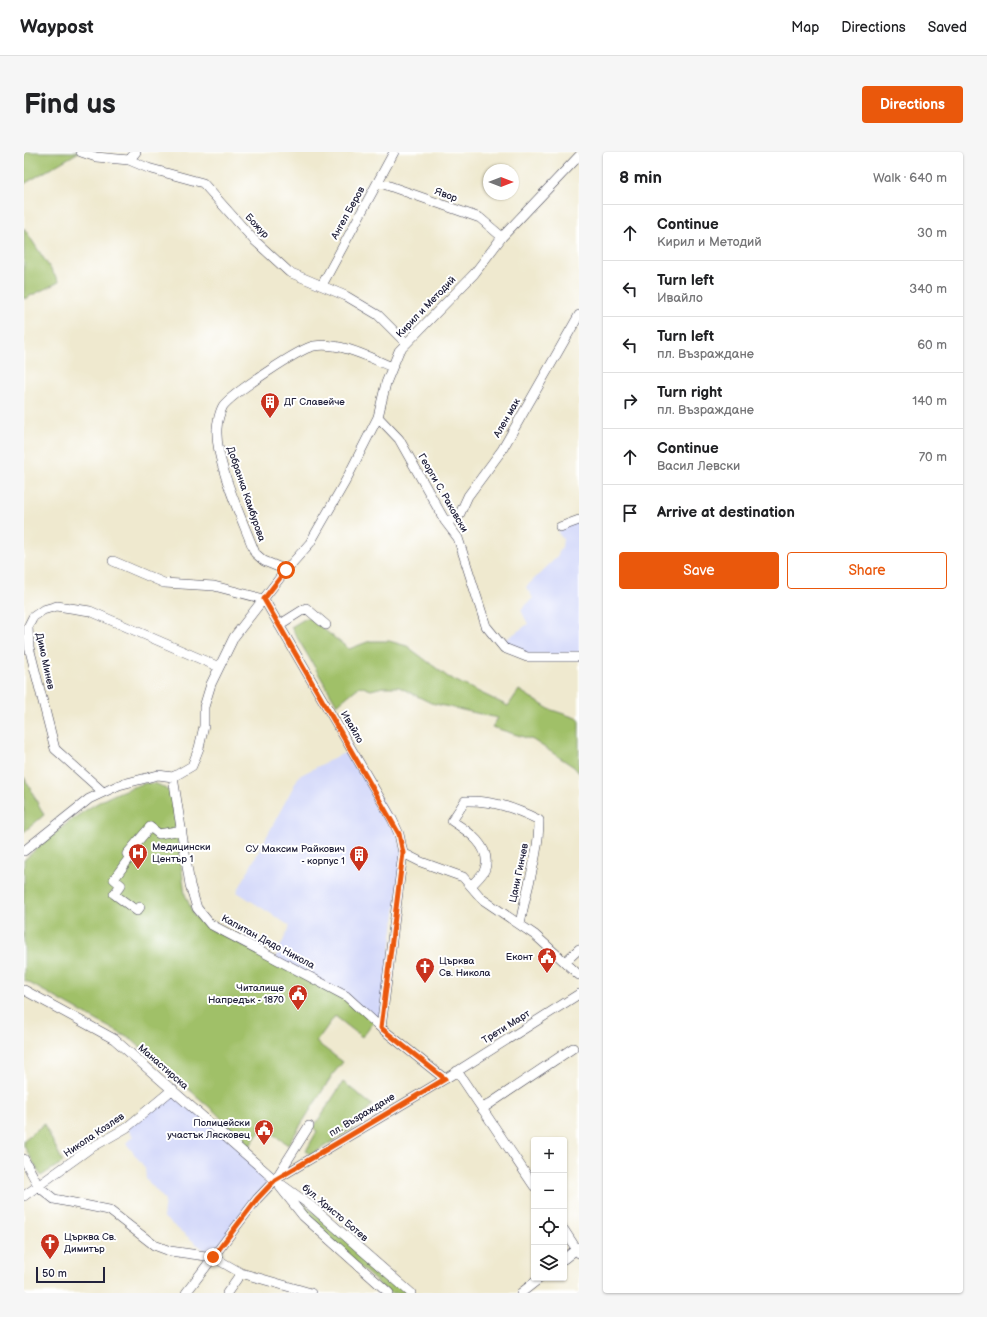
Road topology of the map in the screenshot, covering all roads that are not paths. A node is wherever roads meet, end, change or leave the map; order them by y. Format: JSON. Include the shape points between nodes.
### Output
{"nodes":[{"id":1,"x":82,"y":152,"type":"edge"},
{"id":2,"x":136,"y":152,"type":"edge"},
{"id":3,"x":394,"y":152,"type":"edge"},
{"id":4,"x":579,"y":156,"type":"edge"},
{"id":5,"x":129,"y":160,"type":"junction"},
{"id":6,"x":378,"y":182,"type":"junction"},
{"id":7,"x":502,"y":238,"type":"junction"},
{"id":8,"x":322,"y":285,"type":"junction"},
{"id":9,"x":579,"y":314,"type":"edge"},
{"id":10,"x":406,"y":343,"type":"junction"},
{"id":11,"x":392,"y":367,"type":"junction"},
{"id":12,"x":378,"y":417,"type":"junction"},
{"id":13,"x":579,"y":520,"type":"edge"},
{"id":14,"x":445,"y":521,"type":"junction"},
{"id":15,"x":560,"y":527,"type":"dead end"},
{"id":16,"x":113,"y":561,"type":"dead end"},
{"id":17,"x":286,"y":570,"type":"junction"},
{"id":18,"x":264,"y":599,"type":"junction"},
{"id":19,"x":279,"y":625,"type":"junction"},
{"id":20,"x":326,"y":625,"type":"dead end"},
{"id":21,"x":579,"y":658,"type":"edge"},
{"id":22,"x":219,"y":667,"type":"junction"},
{"id":23,"x":173,"y":777,"type":"junction"},
{"id":24,"x":103,"y":792,"type":"junction"},
{"id":25,"x":182,"y":830,"type":"junction"},
{"id":26,"x":24,"y":851,"type":"edge"},
{"id":27,"x":403,"y":853,"type":"junction"},
{"id":28,"x":471,"y":886,"type":"junction"},
{"id":29,"x":140,"y":907,"type":"dead end"},
{"id":30,"x":520,"y":924,"type":"junction"},
{"id":31,"x":579,"y":949,"type":"edge"},
{"id":32,"x":566,"y":961,"type":"junction"},
{"id":33,"x":579,"y":975,"type":"edge"},
{"id":34,"x":24,"y":990,"type":"edge"},
{"id":35,"x":579,"y":994,"type":"edge"},
{"id":36,"x":381,"y":1028,"type":"junction"},
{"id":37,"x":573,"y":1048,"type":"dead end"},
{"id":38,"x":457,"y":1072,"type":"junction"},
{"id":39,"x":445,"y":1079,"type":"junction"},
{"id":40,"x":173,"y":1089,"type":"junction"},
{"id":41,"x":482,"y":1109,"type":"junction"},
{"id":42,"x":309,"y":1126,"type":"dead end"},
{"id":43,"x":24,"y":1159,"type":"edge"},
{"id":44,"x":275,"y":1180,"type":"junction"},
{"id":45,"x":531,"y":1182,"type":"edge"},
{"id":46,"x":39,"y":1186,"type":"junction"},
{"id":47,"x":24,"y":1196,"type":"edge"},
{"id":48,"x":567,"y":1234,"type":"edge"},
{"id":49,"x":578,"y":1250,"type":"edge"},
{"id":50,"x":213,"y":1257,"type":"junction"},
{"id":51,"x":567,"y":1257,"type":"edge"},
{"id":52,"x":241,"y":1273,"type":"junction"},
{"id":53,"x":536,"y":1281,"type":"edge"},
{"id":54,"x":186,"y":1293,"type":"edge"},
{"id":55,"x":227,"y":1293,"type":"edge"},
{"id":56,"x":311,"y":1293,"type":"edge"},
{"id":57,"x":389,"y":1293,"type":"edge"},
{"id":58,"x":411,"y":1293,"type":"edge"},
{"id":59,"x":521,"y":1293,"type":"edge"}],
"edges":[{"from":1,"to":5,"type":"street","name":"Божур","via":[[96,157]]},
{"from":2,"to":5,"type":"street"},
{"from":3,"to":6,"type":"street","name":"Ангел Беров"},
{"from":4,"to":7,"type":"street","name":"Кирил и Методий"},
{"from":5,"to":8,"type":"street","name":"Божур","via":[[148,168],[203,183],[252,239],[289,272]]},
{"from":6,"to":7,"type":"street","name":"Явор","via":[[480,218]]},
{"from":6,"to":8,"type":"street","name":"Ангел Беров"},
{"from":7,"to":10,"type":"street","name":"Кирил и Методий","via":[[474,274]]},
{"from":8,"to":10,"type":"street","name":"Божур","via":[[378,315]]},
{"from":9,"to":14,"type":"street","name":"Ален мак","via":[[502,450],[468,496],[458,518]]},
{"from":10,"to":11,"type":"street","name":"Кирил и Методий","via":[[399,351]]},
{"from":11,"to":12,"type":"street","name":"Кирил и Методий"},
{"from":11,"to":17,"type":"street","name":"Добранка Камбурова","via":[[341,347],[314,346],[286,359],[223,406],[217,428],[218,447],[255,553],[264,561]]},
{"from":12,"to":14,"type":"street","name":"Георги С. Раковски","via":[[399,439]]},
{"from":12,"to":17,"type":"street","name":"Кирил и Методий","via":[[345,482],[310,542]]},
{"from":13,"to":15,"type":"street"},
{"from":14,"to":21,"type":"street","name":"Георги С. Раковски","via":[[458,538],[486,626],[504,648],[527,656]]},
{"from":16,"to":18,"type":"street","via":[[164,583],[214,586]]},
{"from":17,"to":18,"type":"street","name":"Кирил и Методий"},
{"from":18,"to":19,"type":"street","name":"Ивайло"},
{"from":18,"to":22,"type":"street","via":[[234,637]]},
{"from":19,"to":20,"type":"street","via":[[306,608]]},
{"from":19,"to":27,"type":"street","name":"Ивайло","via":[[392,819],[399,834]]},
{"from":22,"to":23,"type":"street","via":[[204,707],[204,726],[192,766]]},
{"from":22,"to":24,"type":"street","name":"Димо Минев","via":[[90,612],[69,606],[43,610],[33,617],[28,627],[30,647],[56,749]]},
{"from":23,"to":24,"type":"street","via":[[158,775]]},
{"from":23,"to":25,"type":"street","name":"Капитан Дядо Никола"},
{"from":24,"to":26,"type":"street","via":[[89,799]]},
{"from":25,"to":29,"type":"street","via":[[159,834],[150,827],[127,854],[130,857],[114,879],[121,885],[114,894],[137,911]]},
{"from":25,"to":36,"type":"street","name":"Капитан Дядо Никола","via":[[196,908],[210,924],[346,996]]},
{"from":27,"to":28,"type":"street","name":"Цани Гинчев","via":[[463,877]]},
{"from":27,"to":36,"type":"street","name":"Ивайло"},
{"from":28,"to":30,"type":"street","name":"Цани Гинчев","via":[[482,898]]},
{"from":28,"to":30,"type":"street","name":"Цани Гинчев","via":[[485,870],[486,858],[475,836],[452,821],[465,801],[485,801],[539,820],[531,879],[525,894]]},
{"from":30,"to":32,"type":"street","name":"Цани Гинчев"},
{"from":31,"to":32,"type":"street"},
{"from":32,"to":33,"type":"street","name":"Цани Гинчев"},
{"from":34,"to":40,"type":"street","name":"Манастирска","via":[[114,1039]]},
{"from":35,"to":38,"type":"street","name":"Трети Март"},
{"from":36,"to":39,"type":"street"},
{"from":37,"to":41,"type":"street"},
{"from":38,"to":39,"type":"street","name":"Трети Март"},
{"from":38,"to":41,"type":"street"},
{"from":39,"to":44,"type":"street","name":"пл. Възраждане"},
{"from":40,"to":44,"type":"street","name":"Манастирска"},
{"from":40,"to":46,"type":"street","name":"Никола Козлев","via":[[126,1128]]},
{"from":41,"to":45,"type":"street"},
{"from":42,"to":44,"type":"street"},
{"from":43,"to":46,"type":"street"},
{"from":44,"to":50,"type":"street","via":[[257,1199]]},
{"from":44,"to":57,"type":"street","name":"бул. Христо Ботев","via":[[303,1216]]},
{"from":44,"to":58,"type":"street","name":"бул. Христо Ботев","via":[[310,1205]]},
{"from":46,"to":47,"type":"street","name":"Никола Козлев"},
{"from":46,"to":50,"type":"street","via":[[54,1199],[109,1210],[154,1245],[170,1251]]},
{"from":48,"to":49,"type":"street"},
{"from":49,"to":51,"type":"street"},
{"from":50,"to":52,"type":"street"},
{"from":50,"to":54,"type":"street"},
{"from":52,"to":55,"type":"street"},
{"from":52,"to":56,"type":"street"},
{"from":53,"to":59,"type":"street"}]}
